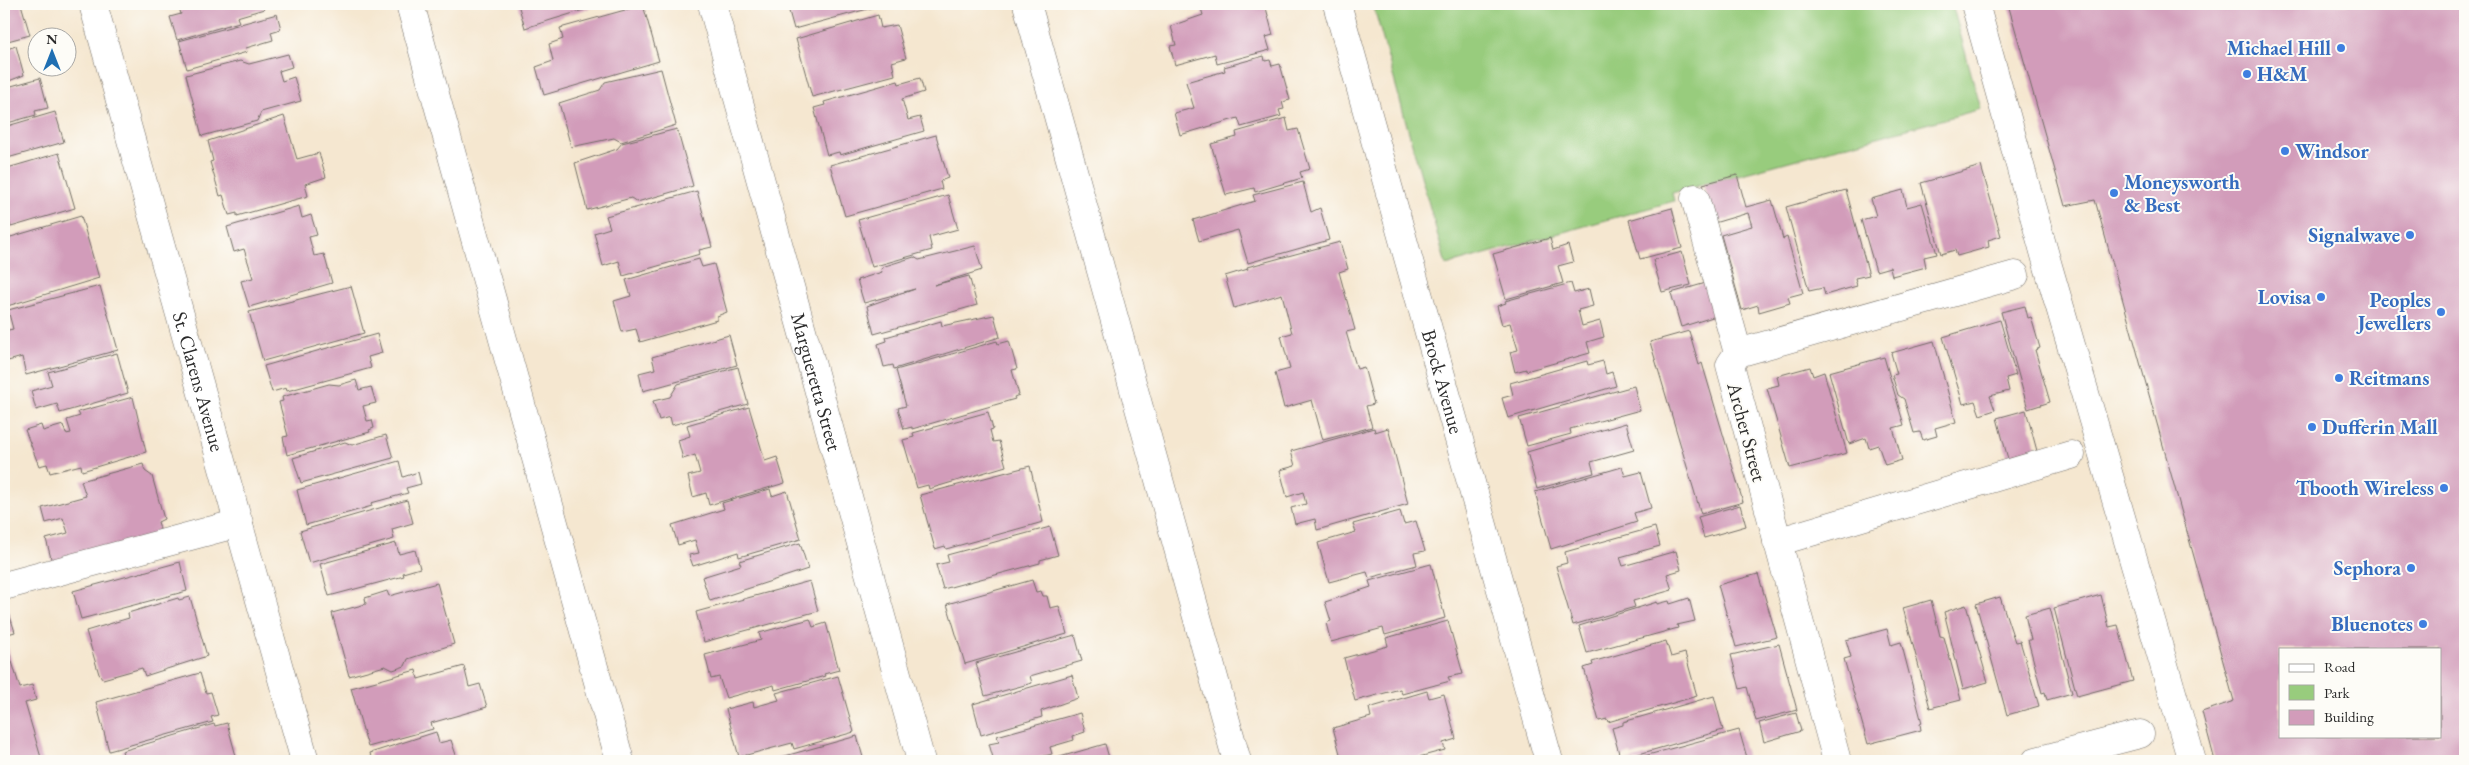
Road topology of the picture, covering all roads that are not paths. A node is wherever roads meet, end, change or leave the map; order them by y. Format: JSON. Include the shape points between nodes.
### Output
{"nodes":[{"id":1,"x":93,"y":4,"type":"edge"},
{"id":2,"x":410,"y":4,"type":"edge"},
{"id":3,"x":712,"y":4,"type":"edge"},
{"id":4,"x":1027,"y":4,"type":"edge"},
{"id":5,"x":1337,"y":4,"type":"edge"},
{"id":6,"x":1975,"y":4,"type":"edge"},
{"id":7,"x":1695,"y":198,"type":"dead end"},
{"id":8,"x":2015,"y":275,"type":"dead end"},
{"id":9,"x":1738,"y":353,"type":"junction"},
{"id":10,"x":2071,"y":455,"type":"dead end"},
{"id":11,"x":239,"y":523,"type":"junction"},
{"id":12,"x":1777,"y":542,"type":"junction"},
{"id":13,"x":4,"y":586,"type":"edge"},
{"id":14,"x":2140,"y":734,"type":"dead end"},
{"id":15,"x":305,"y":761,"type":"edge"},
{"id":16,"x":620,"y":761,"type":"edge"},
{"id":17,"x":921,"y":761,"type":"edge"},
{"id":18,"x":1237,"y":761,"type":"edge"},
{"id":19,"x":1549,"y":761,"type":"edge"},
{"id":20,"x":1837,"y":761,"type":"edge"},
{"id":21,"x":2036,"y":761,"type":"edge"},
{"id":22,"x":2192,"y":761,"type":"edge"}],
"edges":[{"from":1,"to":11,"type":"street","name":"St. Clarens Avenue"},
{"from":2,"to":16,"type":"street"},
{"from":3,"to":17,"type":"street","name":"Margueretta Street"},
{"from":4,"to":18,"type":"street"},
{"from":5,"to":19,"type":"street","name":"Brock Avenue"},
{"from":6,"to":22,"type":"street"},
{"from":7,"to":9,"type":"street"},
{"from":8,"to":9,"type":"street","name":"Archer Street"},
{"from":9,"to":12,"type":"street","name":"Archer Street","via":[[1730,365]]},
{"from":10,"to":12,"type":"street"},
{"from":11,"to":13,"type":"street"},
{"from":11,"to":15,"type":"street","name":"St. Clarens Avenue"},
{"from":12,"to":20,"type":"street","name":"Archer Street"},
{"from":14,"to":21,"type":"street"}]}
